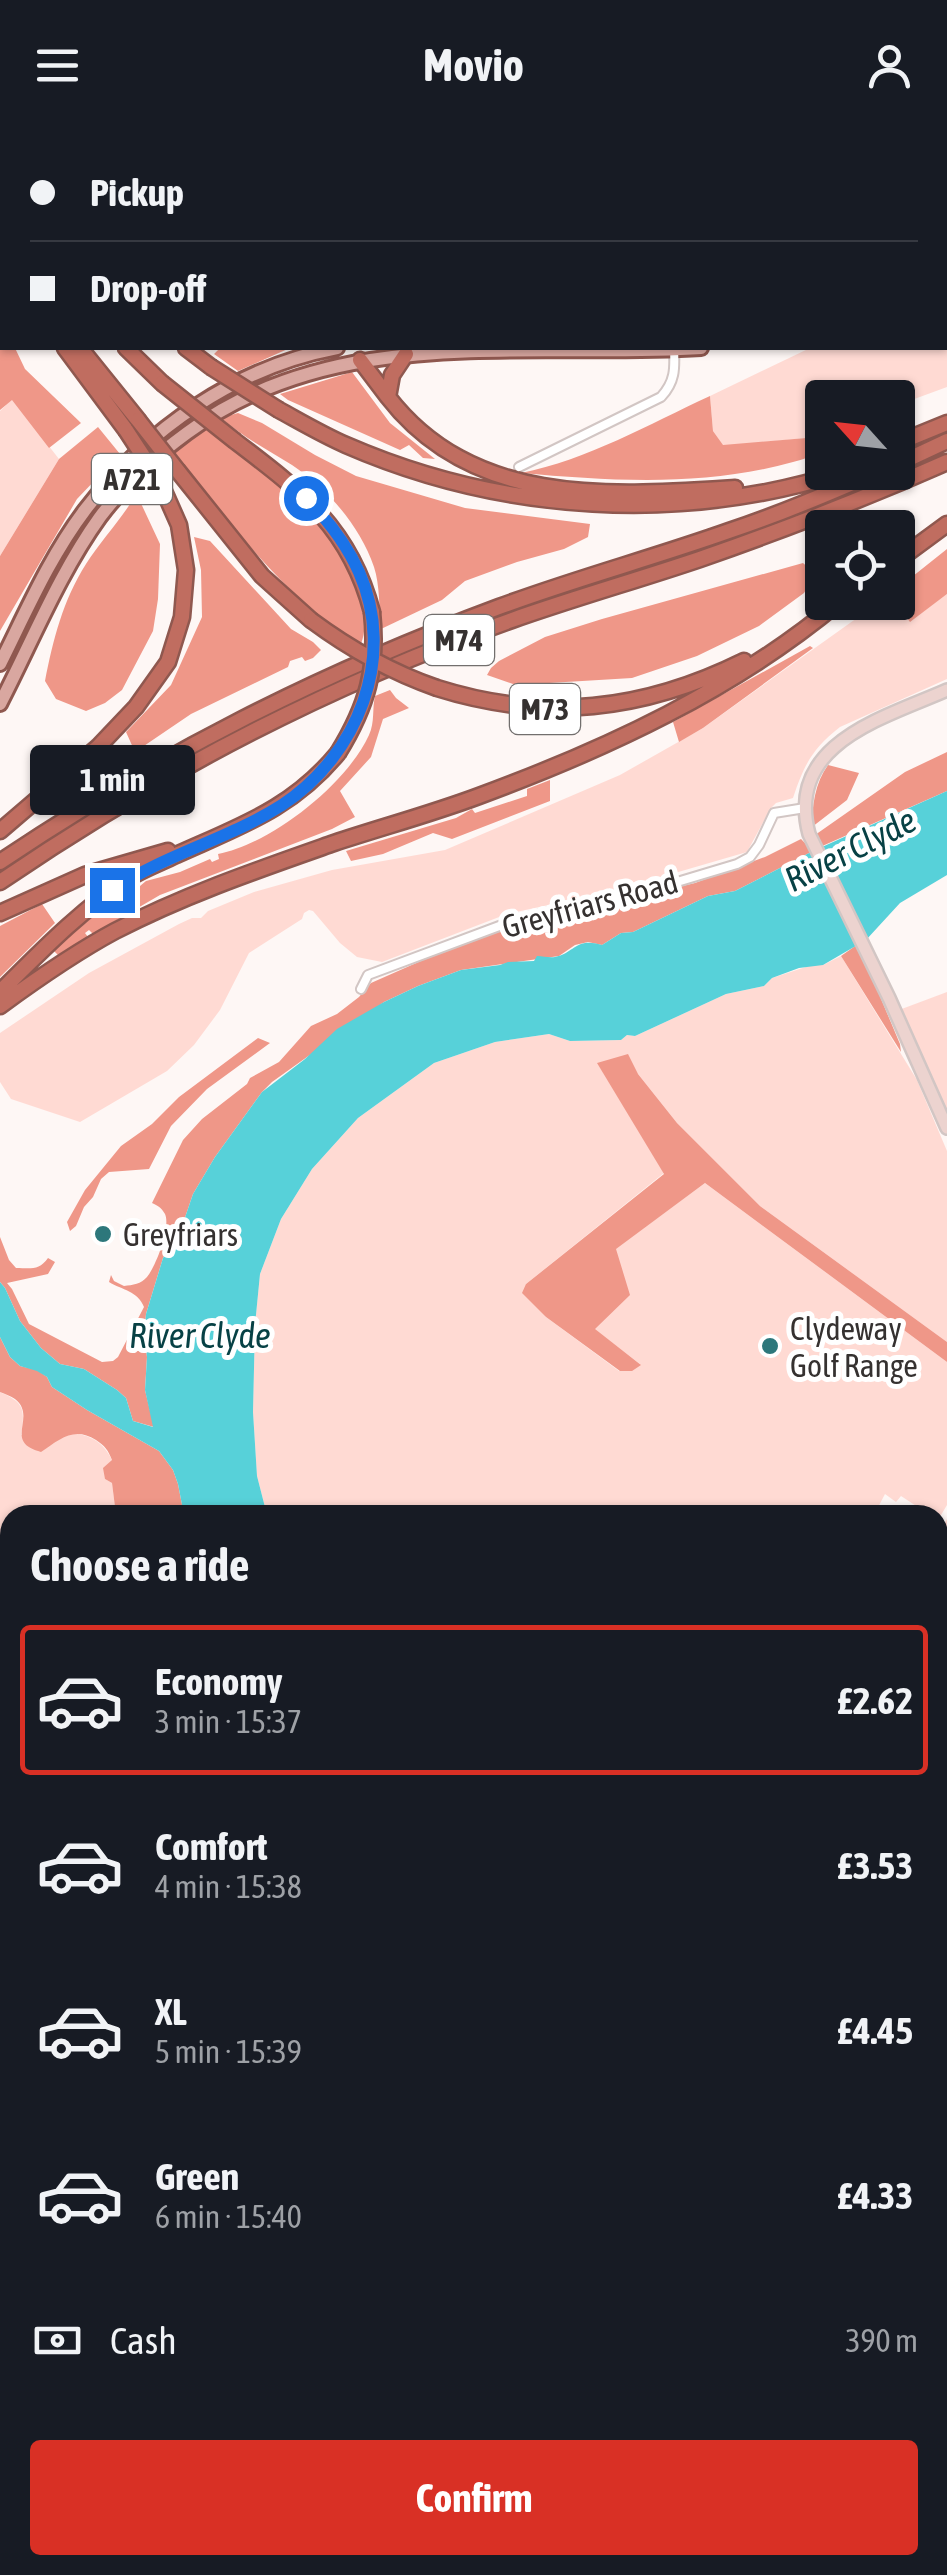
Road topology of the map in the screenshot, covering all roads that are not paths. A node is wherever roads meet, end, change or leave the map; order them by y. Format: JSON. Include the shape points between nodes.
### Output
{"nodes":[{"id":1,"x":67,"y":350,"type":"edge"},
{"id":2,"x":81,"y":350,"type":"edge"},
{"id":3,"x":128,"y":350,"type":"edge"},
{"id":4,"x":189,"y":350,"type":"edge"},
{"id":5,"x":330,"y":350,"type":"edge"},
{"id":6,"x":585,"y":350,"type":"edge"},
{"id":7,"x":674,"y":350,"type":"edge"},
{"id":8,"x":406,"y":354,"type":"junction"},
{"id":9,"x":360,"y":360,"type":"junction"},
{"id":10,"x":274,"y":366,"type":"junction"},
{"id":11,"x":388,"y":397,"type":"junction"},
{"id":12,"x":947,"y":422,"type":"edge"},
{"id":13,"x":132,"y":425,"type":"junction"},
{"id":14,"x":947,"y":432,"type":"edge"},
{"id":15,"x":915,"y":436,"type":"edge"},
{"id":16,"x":947,"y":441,"type":"edge"},
{"id":17,"x":915,"y":445,"type":"edge"},
{"id":18,"x":915,"y":456,"type":"edge"},
{"id":19,"x":947,"y":462,"type":"edge"},
{"id":20,"x":519,"y":467,"type":"dead end"},
{"id":21,"x":805,"y":474,"type":"edge"},
{"id":22,"x":446,"y":480,"type":"junction"},
{"id":23,"x":805,"y":483,"type":"edge"},
{"id":24,"x":735,"y":488,"type":"junction"},
{"id":25,"x":833,"y":490,"type":"edge"},
{"id":26,"x":947,"y":524,"type":"edge"},
{"id":27,"x":915,"y":548,"type":"edge"},
{"id":28,"x":811,"y":620,"type":"edge"},
{"id":29,"x":817,"y":620,"type":"edge"},
{"id":30,"x":0,"y":664,"type":"edge"},
{"id":31,"x":947,"y":690,"type":"edge"},
{"id":32,"x":0,"y":704,"type":"edge"},
{"id":33,"x":805,"y":808,"type":"junction"},
{"id":34,"x":0,"y":830,"type":"edge"},
{"id":35,"x":230,"y":830,"type":"junction"},
{"id":36,"x":0,"y":862,"type":"edge"},
{"id":37,"x":0,"y":882,"type":"edge"},
{"id":38,"x":0,"y":912,"type":"edge"},
{"id":39,"x":361,"y":989,"type":"dead end"},
{"id":40,"x":0,"y":992,"type":"edge"},
{"id":41,"x":0,"y":1006,"type":"edge"},
{"id":42,"x":947,"y":1128,"type":"edge"}],
"edges":[{"from":1,"to":13,"type":"highway","number":"M73"},
{"from":2,"to":13,"type":"highway","number":"M73"},
{"from":3,"to":35,"type":"highway","bridge":true,"via":[[332,526],[360,574],[372,612],[372,674],[338,753],[297,795]]},
{"from":4,"to":22,"type":"highway","bridge":true,"via":[[278,410],[345,444]]},
{"from":5,"to":10,"type":"main road","number":"A721"},
{"from":6,"to":8,"type":"main road","number":"A721"},
{"from":7,"to":20,"type":"street","via":[[675,373],[661,397]]},
{"from":8,"to":9,"type":"main road","number":"A721"},
{"from":8,"to":11,"type":"highway"},
{"from":9,"to":10,"type":"main road","via":[[350,350]]},
{"from":9,"to":11,"type":"highway"},
{"from":9,"to":32,"type":"main road","number":"A721","via":[[274,383],[222,408],[142,470],[77,552]]},
{"from":10,"to":30,"type":"main road","number":"A721","via":[[209,396],[123,466],[51,564]]},
{"from":11,"to":24,"type":"highway","via":[[437,446],[507,478],[610,492]]},
{"from":12,"to":15,"type":"highway"},
{"from":13,"to":28,"type":"highway","number":"M73","bridge":true,"via":[[262,576],[311,620],[386,668],[437,688],[547,709],[634,701],[741,663]]},
{"from":13,"to":34,"type":"highway","number":"M73","bridge":true,"via":[[179,525],[186,570],[182,617],[168,662],[98,747]]},
{"from":14,"to":17,"type":"highway"},
{"from":16,"to":18,"type":"highway"},
{"from":19,"to":37,"type":"highway","number":"M74","via":[[343,688],[169,776]]},
{"from":21,"to":24,"type":"highway"},
{"from":22,"to":23,"type":"highway","via":[[522,498],[651,504]]},
{"from":22,"to":24,"type":"highway","via":[[582,498],[668,498]]},
{"from":25,"to":36,"type":"highway","number":"M74","via":[[732,531],[504,605],[306,687],[160,762]]},
{"from":26,"to":27,"type":"highway"},
{"from":29,"to":41,"type":"highway","via":[[759,663],[676,710],[478,797],[221,884],[116,931]]},
{"from":31,"to":33,"type":"main road","via":[[838,742],[816,770]]},
{"from":33,"to":39,"type":"street","name":"Greyfriars Road","via":[[774,813],[759,845],[737,864],[518,919],[368,975]]},
{"from":33,"to":42,"type":"main road","via":[[809,834]]},
{"from":35,"to":38,"type":"highway","via":[[85,875]]},
{"from":35,"to":40,"type":"highway","via":[[112,890]]}]}
